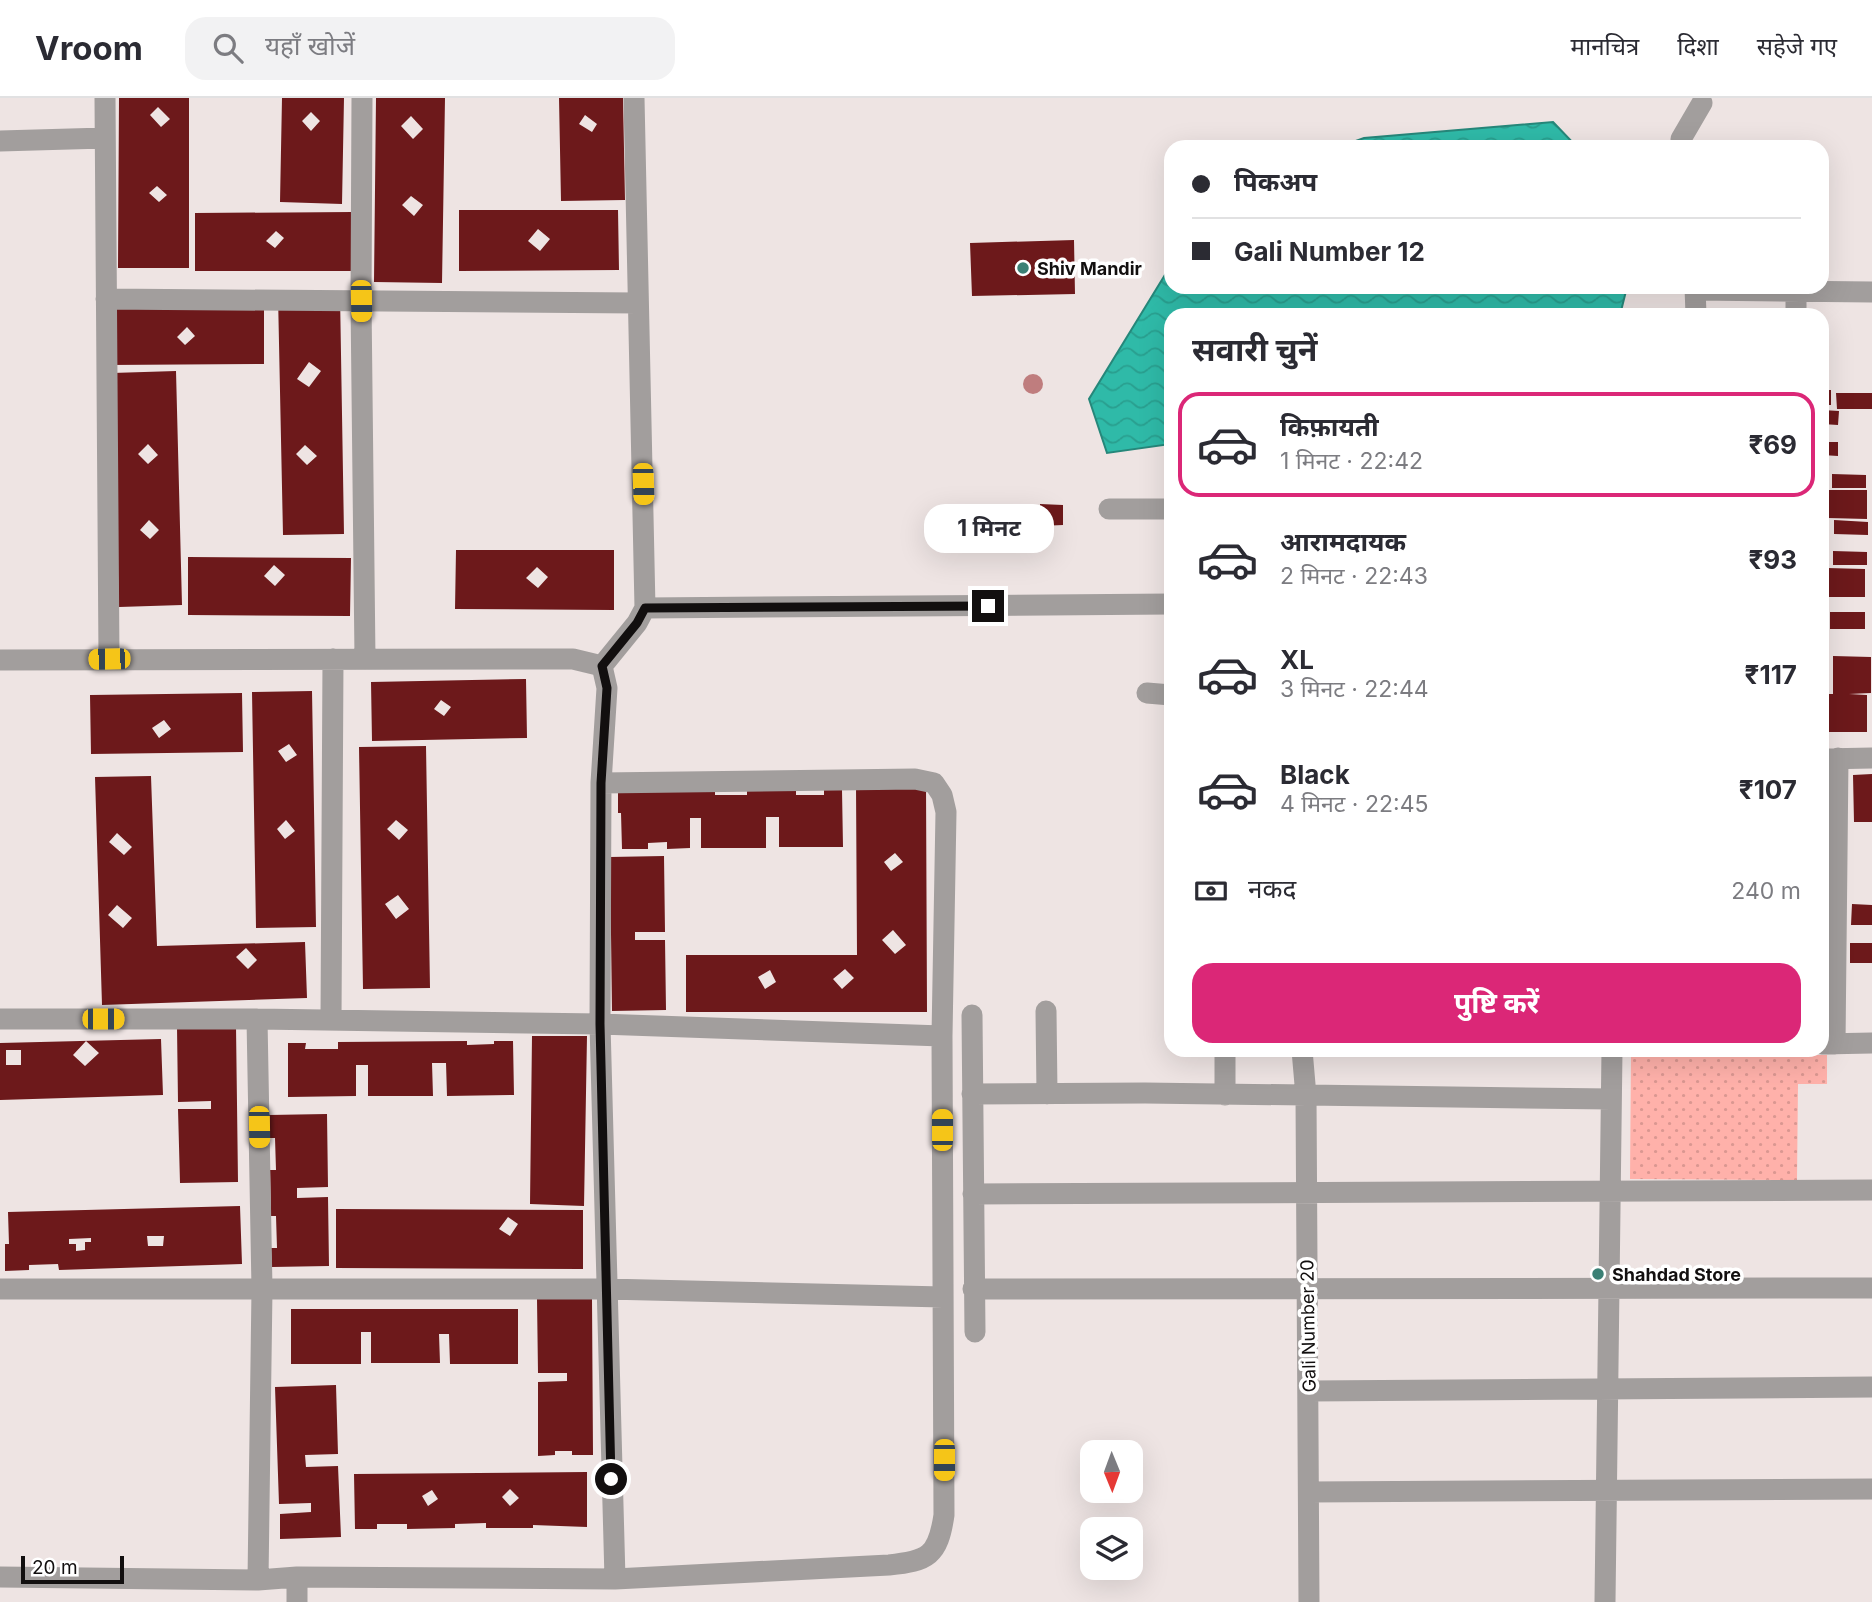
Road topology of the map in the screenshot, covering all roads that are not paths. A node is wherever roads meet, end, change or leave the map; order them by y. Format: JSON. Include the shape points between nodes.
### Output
{"nodes":[{"id":1,"x":105,"y":98,"type":"edge"},
{"id":2,"x":362,"y":98,"type":"edge"},
{"id":3,"x":634,"y":98,"type":"edge"},
{"id":4,"x":1702,"y":103,"type":"dead end"},
{"id":5,"x":106,"y":138,"type":"junction"},
{"id":6,"x":1681,"y":140,"type":"edge"},
{"id":7,"x":0,"y":141,"type":"edge"},
{"id":8,"x":1829,"y":292,"type":"edge"},
{"id":9,"x":1872,"y":292,"type":"edge"},
{"id":10,"x":106,"y":299,"type":"junction"},
{"id":11,"x":361,"y":301,"type":"junction"},
{"id":12,"x":638,"y":303,"type":"junction"},
{"id":13,"x":1109,"y":509,"type":"dead end"},
{"id":14,"x":1164,"y":509,"type":"edge"},
{"id":15,"x":1164,"y":604,"type":"edge"},
{"id":16,"x":645,"y":608,"type":"junction"},
{"id":17,"x":109,"y":659,"type":"junction"},
{"id":18,"x":333,"y":659,"type":"junction"},
{"id":19,"x":365,"y":659,"type":"junction"},
{"id":20,"x":0,"y":660,"type":"edge"},
{"id":21,"x":602,"y":666,"type":"junction"},
{"id":22,"x":1147,"y":693,"type":"dead end"},
{"id":23,"x":1164,"y":694,"type":"edge"},
{"id":24,"x":1830,"y":758,"type":"edge"},
{"id":25,"x":1872,"y":758,"type":"edge"},
{"id":26,"x":601,"y":783,"type":"junction"},
{"id":27,"x":1829,"y":901,"type":"edge"},
{"id":28,"x":1046,"y":1011,"type":"dead end"},
{"id":29,"x":972,"y":1015,"type":"dead end"},
{"id":30,"x":0,"y":1019,"type":"edge"},
{"id":31,"x":257,"y":1019,"type":"junction"},
{"id":32,"x":331,"y":1020,"type":"junction"},
{"id":33,"x":600,"y":1024,"type":"junction"},
{"id":34,"x":942,"y":1036,"type":"junction"},
{"id":35,"x":1872,"y":1043,"type":"edge"},
{"id":36,"x":1829,"y":1044,"type":"edge"},
{"id":37,"x":1225,"y":1057,"type":"edge"},
{"id":38,"x":1303,"y":1057,"type":"edge"},
{"id":39,"x":1612,"y":1057,"type":"edge"},
{"id":40,"x":972,"y":1094,"type":"junction"},
{"id":41,"x":1047,"y":1094,"type":"junction"},
{"id":42,"x":1225,"y":1095,"type":"junction"},
{"id":43,"x":1306,"y":1096,"type":"junction"},
{"id":44,"x":1611,"y":1099,"type":"junction"},
{"id":45,"x":1610,"y":1190,"type":"junction"},
{"id":46,"x":1872,"y":1190,"type":"edge"},
{"id":47,"x":1306,"y":1193,"type":"junction"},
{"id":48,"x":973,"y":1194,"type":"junction"},
{"id":49,"x":1608,"y":1287,"type":"junction"},
{"id":50,"x":1872,"y":1288,"type":"edge"},
{"id":51,"x":0,"y":1289,"type":"edge"},
{"id":52,"x":262,"y":1289,"type":"junction"},
{"id":53,"x":606,"y":1289,"type":"junction"},
{"id":54,"x":973,"y":1289,"type":"junction"},
{"id":55,"x":1308,"y":1289,"type":"junction"},
{"id":56,"x":943,"y":1297,"type":"junction"},
{"id":57,"x":975,"y":1332,"type":"dead end"},
{"id":58,"x":1607,"y":1387,"type":"junction"},
{"id":59,"x":1872,"y":1387,"type":"edge"},
{"id":60,"x":1310,"y":1391,"type":"junction"},
{"id":61,"x":1606,"y":1489,"type":"junction"},
{"id":62,"x":1872,"y":1489,"type":"edge"},
{"id":63,"x":1309,"y":1492,"type":"junction"},
{"id":64,"x":0,"y":1577,"type":"edge"},
{"id":65,"x":297,"y":1577,"type":"junction"},
{"id":66,"x":615,"y":1579,"type":"junction"},
{"id":67,"x":258,"y":1580,"type":"junction"},
{"id":68,"x":298,"y":1602,"type":"edge"},
{"id":69,"x":1309,"y":1602,"type":"edge"},
{"id":70,"x":1605,"y":1602,"type":"edge"}],
"edges":[{"from":1,"to":5,"type":"street"},
{"from":2,"to":11,"type":"street"},
{"from":3,"to":12,"type":"street"},
{"from":4,"to":6,"type":"street"},
{"from":5,"to":7,"type":"street"},
{"from":5,"to":10,"type":"street"},
{"from":8,"to":9,"type":"street"},
{"from":10,"to":11,"type":"street"},
{"from":10,"to":17,"type":"street"},
{"from":11,"to":12,"type":"street"},
{"from":11,"to":19,"type":"street"},
{"from":12,"to":16,"type":"street"},
{"from":13,"to":14,"type":"street"},
{"from":15,"to":16,"type":"street"},
{"from":16,"to":21,"type":"street"},
{"from":17,"to":18,"type":"street"},
{"from":17,"to":20,"type":"street"},
{"from":18,"to":19,"type":"street"},
{"from":18,"to":32,"type":"street"},
{"from":19,"to":21,"type":"street","via":[[573,659]]},
{"from":21,"to":26,"type":"street","via":[[607,688]]},
{"from":22,"to":23,"type":"street"},
{"from":24,"to":25,"type":"street"},
{"from":24,"to":27,"type":"street"},
{"from":26,"to":33,"type":"street"},
{"from":26,"to":34,"type":"street","via":[[915,779],[934,783],[946,812]]},
{"from":28,"to":41,"type":"street"},
{"from":29,"to":40,"type":"street"},
{"from":30,"to":31,"type":"street"},
{"from":31,"to":32,"type":"street"},
{"from":31,"to":52,"type":"street"},
{"from":32,"to":33,"type":"street"},
{"from":33,"to":34,"type":"street"},
{"from":33,"to":53,"type":"street"},
{"from":34,"to":56,"type":"street"},
{"from":35,"to":36,"type":"street"},
{"from":37,"to":42,"type":"street"},
{"from":38,"to":43,"type":"street","name":"Gali Number 20"},
{"from":39,"to":44,"type":"street"},
{"from":40,"to":41,"type":"street"},
{"from":40,"to":48,"type":"street"},
{"from":41,"to":42,"type":"street"},
{"from":42,"to":43,"type":"street"},
{"from":43,"to":44,"type":"street"},
{"from":43,"to":47,"type":"street","name":"Gali Number 20"},
{"from":44,"to":45,"type":"street"},
{"from":45,"to":46,"type":"street"},
{"from":45,"to":47,"type":"street"},
{"from":45,"to":49,"type":"street"},
{"from":47,"to":48,"type":"street"},
{"from":47,"to":55,"type":"street","name":"Gali Number 20"},
{"from":48,"to":54,"type":"street"},
{"from":49,"to":50,"type":"street"},
{"from":49,"to":55,"type":"street"},
{"from":49,"to":58,"type":"street"},
{"from":51,"to":52,"type":"street"},
{"from":52,"to":53,"type":"street"},
{"from":52,"to":67,"type":"street"},
{"from":53,"to":56,"type":"street"},
{"from":53,"to":66,"type":"street"},
{"from":54,"to":55,"type":"street"},
{"from":54,"to":57,"type":"street"},
{"from":55,"to":60,"type":"street","name":"Gali Number 20"},
{"from":56,"to":66,"type":"street","via":[[944,1515],[935,1549],[917,1562],[889,1565]]},
{"from":58,"to":59,"type":"street"},
{"from":58,"to":60,"type":"street"},
{"from":58,"to":61,"type":"street"},
{"from":60,"to":63,"type":"street","name":"Gali Number 20"},
{"from":61,"to":62,"type":"street"},
{"from":61,"to":63,"type":"street"},
{"from":61,"to":70,"type":"street"},
{"from":63,"to":69,"type":"street","name":"Gali Number 20"},
{"from":64,"to":67,"type":"street"},
{"from":65,"to":66,"type":"street"},
{"from":65,"to":67,"type":"street"},
{"from":65,"to":68,"type":"street"}]}
